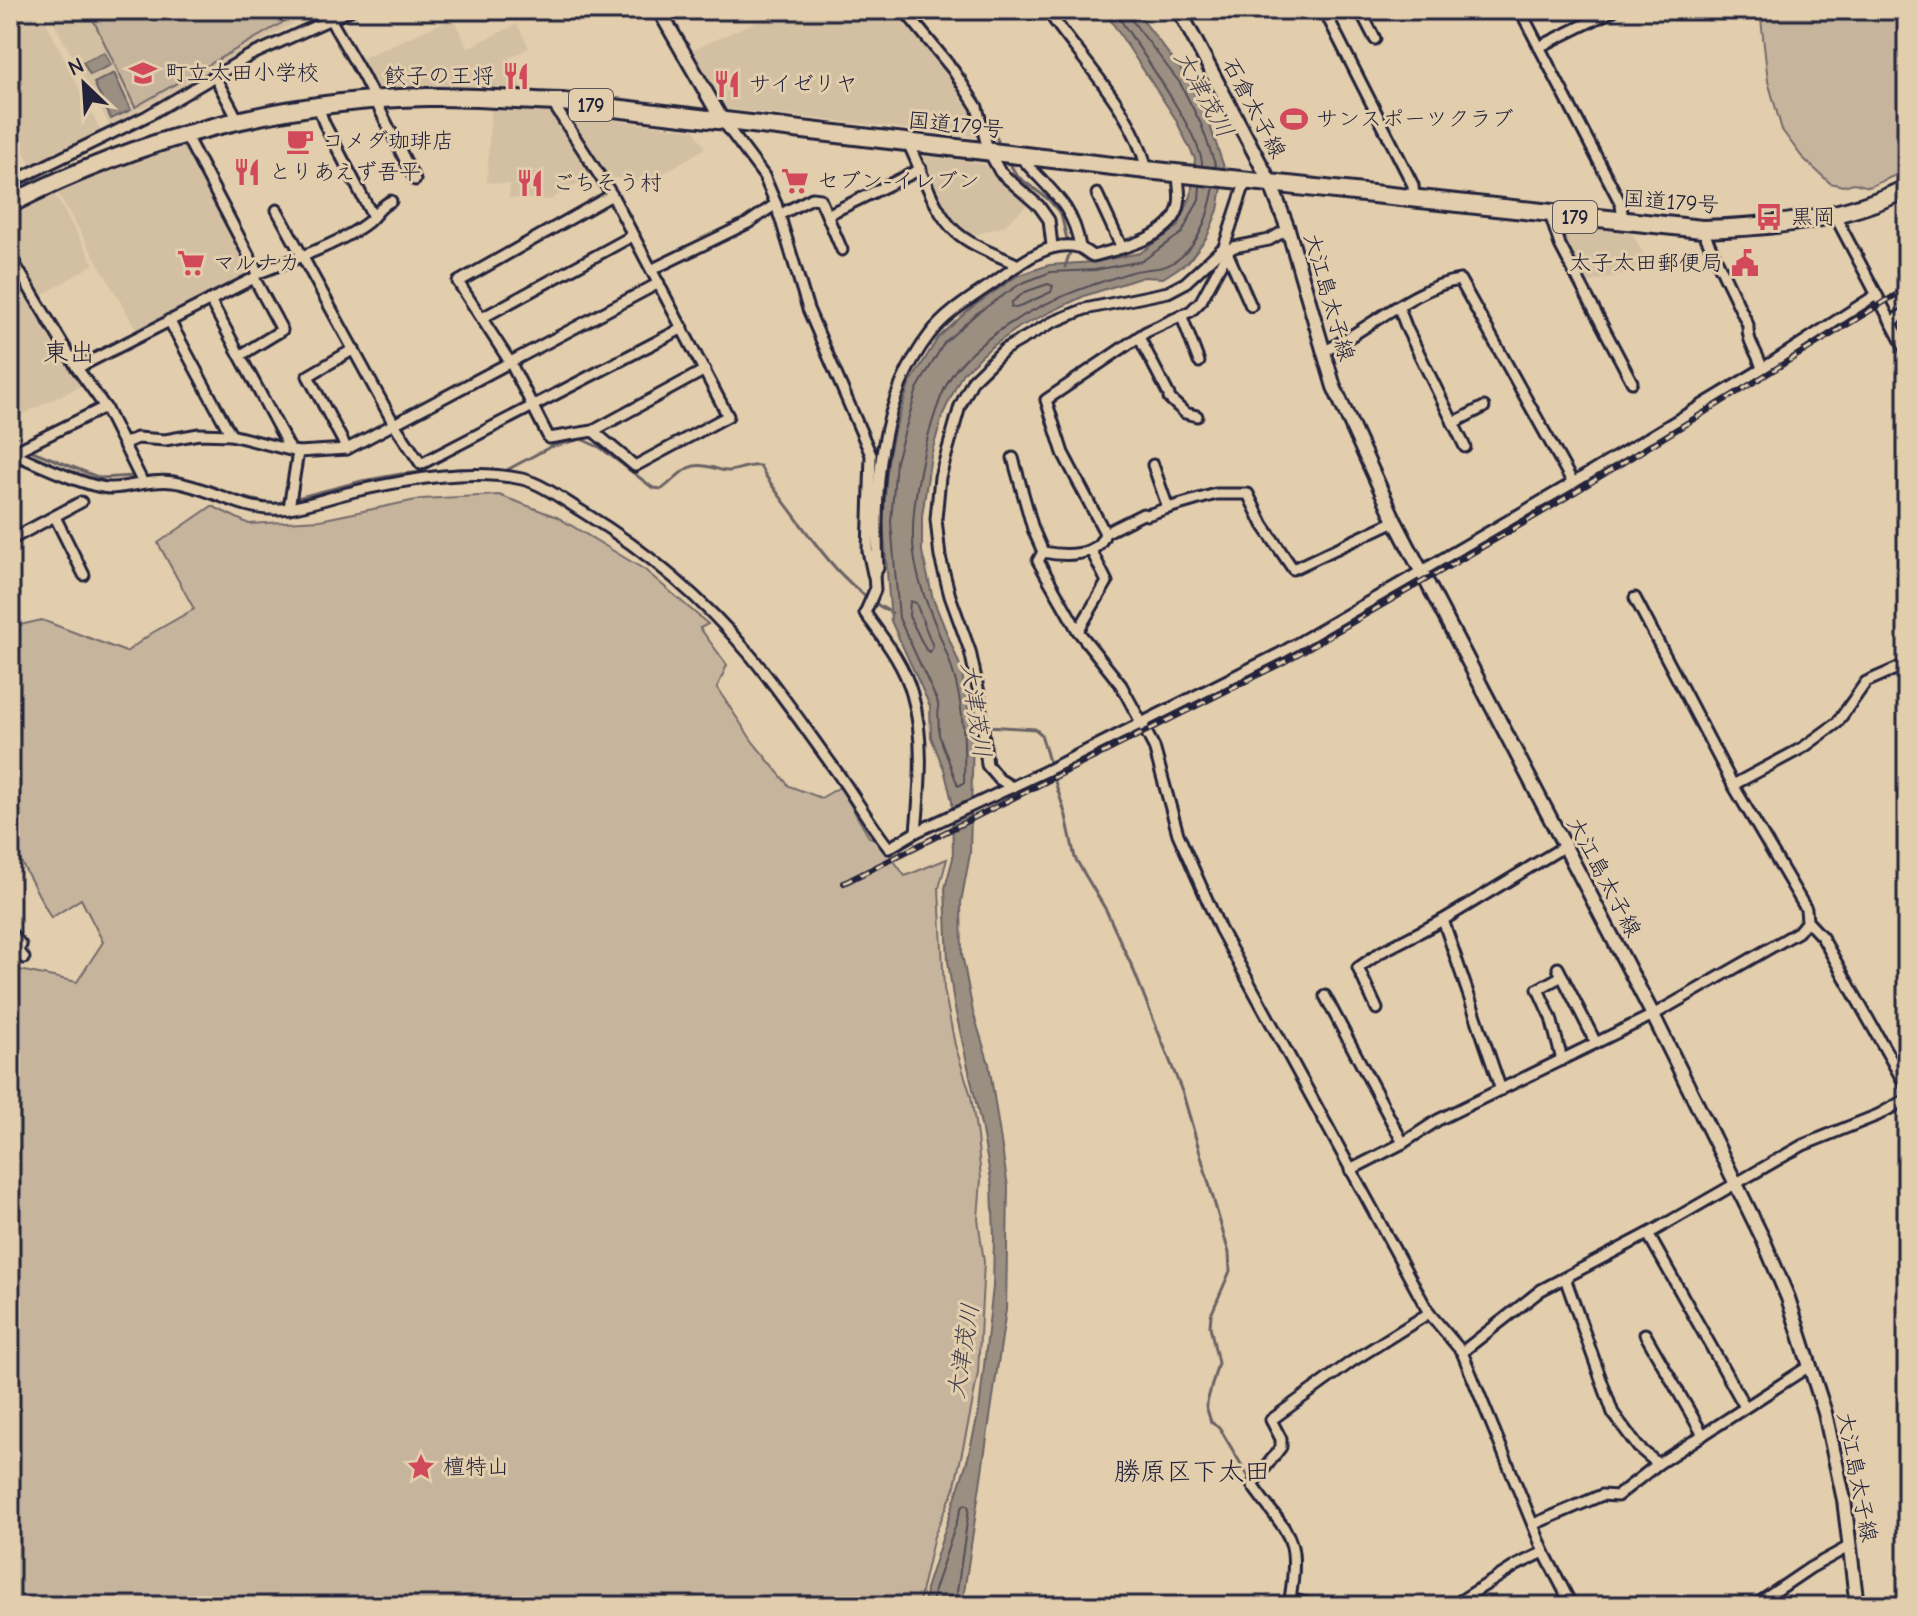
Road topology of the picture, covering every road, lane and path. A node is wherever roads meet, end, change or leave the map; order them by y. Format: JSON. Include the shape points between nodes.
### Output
{"nodes":[{"id":1,"x":351,"y":10,"type":"edge"},
{"id":2,"x":659,"y":10,"type":"edge"},
{"id":3,"x":904,"y":10,"type":"edge"},
{"id":4,"x":1047,"y":10,"type":"edge"},
{"id":5,"x":1179,"y":10,"type":"edge"},
{"id":6,"x":1324,"y":10,"type":"edge"},
{"id":7,"x":1360,"y":10,"type":"edge"},
{"id":8,"x":1520,"y":10,"type":"edge"},
{"id":9,"x":1614,"y":10,"type":"edge"},
{"id":10,"x":330,"y":19,"type":"junction"},
{"id":11,"x":1375,"y":39,"type":"dead end"},
{"id":12,"x":1539,"y":47,"type":"junction"},
{"id":13,"x":214,"y":75,"type":"junction"},
{"id":14,"x":375,"y":99,"type":"junction"},
{"id":15,"x":552,"y":102,"type":"junction"},
{"id":16,"x":318,"y":106,"type":"junction"},
{"id":17,"x":238,"y":120,"type":"junction"},
{"id":18,"x":722,"y":120,"type":"junction"},
{"id":19,"x":185,"y":133,"type":"junction"},
{"id":20,"x":907,"y":142,"type":"junction"},
{"id":21,"x":988,"y":150,"type":"junction"},
{"id":22,"x":1018,"y":153,"type":"junction"},
{"id":23,"x":921,"y":169,"type":"junction"},
{"id":24,"x":1147,"y":170,"type":"junction"},
{"id":25,"x":1182,"y":173,"type":"junction"},
{"id":26,"x":415,"y":180,"type":"dead end"},
{"id":27,"x":1242,"y":180,"type":"junction"},
{"id":28,"x":1270,"y":182,"type":"junction"},
{"id":29,"x":10,"y":183,"type":"edge"},
{"id":30,"x":1907,"y":188,"type":"edge"},
{"id":31,"x":1097,"y":194,"type":"dead end"},
{"id":32,"x":612,"y":195,"type":"junction"},
{"id":33,"x":1414,"y":198,"type":"junction"},
{"id":34,"x":391,"y":201,"type":"dead end"},
{"id":35,"x":10,"y":204,"type":"edge"},
{"id":36,"x":776,"y":204,"type":"junction"},
{"id":37,"x":277,"y":210,"type":"dead end"},
{"id":38,"x":1550,"y":214,"type":"junction"},
{"id":39,"x":1834,"y":214,"type":"junction"},
{"id":40,"x":372,"y":215,"type":"junction"},
{"id":41,"x":779,"y":215,"type":"junction"},
{"id":42,"x":827,"y":215,"type":"junction"},
{"id":43,"x":1623,"y":222,"type":"junction"},
{"id":44,"x":1288,"y":229,"type":"junction"},
{"id":45,"x":1702,"y":229,"type":"junction"},
{"id":46,"x":634,"y":235,"type":"junction"},
{"id":47,"x":1052,"y":246,"type":"junction"},
{"id":48,"x":1080,"y":247,"type":"junction"},
{"id":49,"x":1122,"y":248,"type":"junction"},
{"id":50,"x":1226,"y":249,"type":"junction"},
{"id":51,"x":842,"y":250,"type":"dead end"},
{"id":52,"x":10,"y":256,"type":"edge"},
{"id":53,"x":302,"y":257,"type":"junction"},
{"id":54,"x":1018,"y":265,"type":"junction"},
{"id":55,"x":653,"y":269,"type":"junction"},
{"id":56,"x":256,"y":275,"type":"junction"},
{"id":57,"x":659,"y":283,"type":"junction"},
{"id":58,"x":1876,"y":295,"type":"junction"},
{"id":59,"x":210,"y":300,"type":"junction"},
{"id":60,"x":1251,"y":306,"type":"dead end"},
{"id":61,"x":1399,"y":308,"type":"junction"},
{"id":62,"x":1907,"y":312,"type":"edge"},
{"id":63,"x":1182,"y":317,"type":"junction"},
{"id":64,"x":482,"y":318,"type":"junction"},
{"id":65,"x":169,"y":320,"type":"junction"},
{"id":66,"x":1891,"y":322,"type":"junction"},
{"id":67,"x":683,"y":328,"type":"junction"},
{"id":68,"x":1139,"y":337,"type":"junction"},
{"id":69,"x":354,"y":349,"type":"junction"},
{"id":70,"x":1907,"y":350,"type":"edge"},
{"id":71,"x":1323,"y":352,"type":"junction"},
{"id":72,"x":241,"y":355,"type":"junction"},
{"id":73,"x":510,"y":362,"type":"junction"},
{"id":74,"x":1199,"y":362,"type":"dead end"},
{"id":75,"x":77,"y":368,"type":"junction"},
{"id":76,"x":1762,"y":369,"type":"junction"},
{"id":77,"x":705,"y":370,"type":"junction"},
{"id":78,"x":1632,"y":382,"type":"dead end"},
{"id":79,"x":534,"y":405,"type":"junction"},
{"id":80,"x":105,"y":407,"type":"junction"},
{"id":81,"x":1484,"y":407,"type":"dead end"},
{"id":82,"x":1197,"y":416,"type":"dead end"},
{"id":83,"x":1453,"y":423,"type":"junction"},
{"id":84,"x":394,"y":424,"type":"junction"},
{"id":85,"x":593,"y":431,"type":"junction"},
{"id":86,"x":231,"y":435,"type":"junction"},
{"id":87,"x":125,"y":443,"type":"junction"},
{"id":88,"x":1465,"y":447,"type":"dead end"},
{"id":89,"x":347,"y":449,"type":"junction"},
{"id":90,"x":294,"y":450,"type":"junction"},
{"id":91,"x":11,"y":452,"type":"edge"},
{"id":92,"x":1013,"y":458,"type":"dead end"},
{"id":93,"x":421,"y":464,"type":"junction"},
{"id":94,"x":1153,"y":465,"type":"dead end"},
{"id":95,"x":420,"y":480,"type":"junction"},
{"id":96,"x":143,"y":483,"type":"junction"},
{"id":97,"x":1573,"y":483,"type":"junction"},
{"id":98,"x":81,"y":502,"type":"dead end"},
{"id":99,"x":289,"y":508,"type":"junction"},
{"id":100,"x":1168,"y":508,"type":"junction"},
{"id":101,"x":55,"y":517,"type":"junction"},
{"id":102,"x":1395,"y":521,"type":"junction"},
{"id":103,"x":1105,"y":533,"type":"junction"},
{"id":104,"x":10,"y":540,"type":"edge"},
{"id":105,"x":1091,"y":550,"type":"junction"},
{"id":106,"x":1043,"y":552,"type":"junction"},
{"id":107,"x":1422,"y":572,"type":"junction"},
{"id":108,"x":84,"y":575,"type":"dead end"},
{"id":109,"x":874,"y":575,"type":"junction"},
{"id":110,"x":1635,"y":598,"type":"dead end"},
{"id":111,"x":1078,"y":631,"type":"junction"},
{"id":112,"x":1907,"y":664,"type":"edge"},
{"id":113,"x":1142,"y":724,"type":"junction"},
{"id":114,"x":1733,"y":785,"type":"junction"},
{"id":115,"x":1012,"y":787,"type":"junction"},
{"id":116,"x":916,"y":832,"type":"junction"},
{"id":117,"x":1565,"y":846,"type":"junction"},
{"id":118,"x":1443,"y":920,"type":"junction"},
{"id":119,"x":1807,"y":921,"type":"junction"},
{"id":120,"x":10,"y":932,"type":"edge"},
{"id":121,"x":24,"y":958,"type":"dead end"},
{"id":122,"x":1325,"y":996,"type":"dead end"},
{"id":123,"x":1377,"y":1009,"type":"dead end"},
{"id":124,"x":1653,"y":1015,"type":"junction"},
{"id":125,"x":1596,"y":1043,"type":"junction"},
{"id":126,"x":1562,"y":1060,"type":"junction"},
{"id":127,"x":1907,"y":1088,"type":"edge"},
{"id":128,"x":1501,"y":1090,"type":"junction"},
{"id":129,"x":1907,"y":1099,"type":"edge"},
{"id":130,"x":1403,"y":1143,"type":"junction"},
{"id":131,"x":1350,"y":1170,"type":"junction"},
{"id":132,"x":1736,"y":1181,"type":"junction"},
{"id":133,"x":1648,"y":1234,"type":"junction"},
{"id":134,"x":1565,"y":1278,"type":"junction"},
{"id":135,"x":1429,"y":1313,"type":"junction"},
{"id":136,"x":1645,"y":1334,"type":"dead end"},
{"id":137,"x":1462,"y":1352,"type":"junction"},
{"id":138,"x":1811,"y":1365,"type":"junction"},
{"id":139,"x":1745,"y":1407,"type":"junction"},
{"id":140,"x":1703,"y":1435,"type":"junction"},
{"id":141,"x":1658,"y":1464,"type":"junction"},
{"id":142,"x":1534,"y":1524,"type":"junction"},
{"id":143,"x":1850,"y":1546,"type":"junction"},
{"id":144,"x":1544,"y":1552,"type":"junction"},
{"id":145,"x":1291,"y":1602,"type":"edge"},
{"id":146,"x":1318,"y":1606,"type":"edge"},
{"id":147,"x":1452,"y":1606,"type":"edge"},
{"id":148,"x":1572,"y":1606,"type":"edge"},
{"id":149,"x":1754,"y":1606,"type":"edge"},
{"id":150,"x":1857,"y":1606,"type":"edge"}],
"edges":[{"from":1,"to":10,"type":"street"},
{"from":2,"to":18,"type":"main road"},
{"from":3,"to":21,"type":"street","via":[[977,107]]},
{"from":4,"to":24,"type":"street","via":[[1124,116]]},
{"from":5,"to":28,"type":"main road","name":"石倉太子線"},
{"from":6,"to":33,"type":"street","via":[[1413,185]]},
{"from":7,"to":11,"type":"street"},
{"from":8,"to":12,"type":"street"},
{"from":9,"to":12,"type":"street"},
{"from":10,"to":13,"type":"street"},
{"from":10,"to":14,"type":"street"},
{"from":12,"to":43,"type":"street","via":[[1621,204]]},
{"from":13,"to":17,"type":"street"},
{"from":13,"to":29,"type":"street","via":[[147,116]]},
{"from":14,"to":15,"type":"highway","name":"国道179号","number":"179","via":[[478,96]]},
{"from":14,"to":16,"type":"highway","name":"国道179号","number":"179"},
{"from":14,"to":26,"type":"street"},
{"from":15,"to":18,"type":"highway","name":"国道179号","number":"179"},
{"from":15,"to":32,"type":"street"},
{"from":16,"to":17,"type":"highway","name":"国道179号","number":"179"},
{"from":16,"to":40,"type":"street"},
{"from":17,"to":19,"type":"highway","name":"国道179号","number":"179"},
{"from":18,"to":20,"type":"highway","name":"国道179号","number":"179"},
{"from":18,"to":36,"type":"street","via":[[764,176]]},
{"from":19,"to":35,"type":"highway","name":"国道179号","number":"179"},
{"from":19,"to":56,"type":"street"},
{"from":20,"to":21,"type":"highway","name":"国道179号","number":"179"},
{"from":20,"to":23,"type":"street"},
{"from":21,"to":22,"type":"highway","name":"国道179号","number":"179"},
{"from":21,"to":47,"type":"street","via":[[1000,172],[1049,220]]},
{"from":22,"to":24,"type":"highway","name":"国道179号","number":"179"},
{"from":22,"to":48,"type":"street","via":[[1069,210]]},
{"from":23,"to":42,"type":"street"},
{"from":23,"to":54,"type":"street","via":[[954,231]]},
{"from":24,"to":25,"type":"highway","name":"国道179号","number":"179"},
{"from":25,"to":27,"type":"highway","name":"国道179号","number":"179"},
{"from":25,"to":49,"type":"street","via":[[1175,216],[1152,237]]},
{"from":27,"to":28,"type":"highway","name":"国道179号","number":"179"},
{"from":27,"to":50,"type":"street"},
{"from":28,"to":33,"type":"highway","name":"国道179号","number":"179"},
{"from":28,"to":44,"type":"main road","name":"大江島太子線"},
{"from":30,"to":39,"type":"highway","name":"国道179号","number":"179"},
{"from":31,"to":49,"type":"street"},
{"from":32,"to":46,"type":"street"},
{"from":32,"to":64,"type":"street","via":[[458,282]]},
{"from":33,"to":38,"type":"highway","name":"国道179号","number":"179"},
{"from":34,"to":40,"type":"street"},
{"from":36,"to":41,"type":"street"},
{"from":36,"to":55,"type":"street"},
{"from":37,"to":53,"type":"street"},
{"from":38,"to":43,"type":"highway","name":"国道179号","number":"179"},
{"from":38,"to":78,"type":"street","via":[[1560,245]]},
{"from":39,"to":45,"type":"highway","name":"国道179号","number":"179","via":[[1769,226]]},
{"from":39,"to":58,"type":"street"},
{"from":40,"to":53,"type":"street"},
{"from":41,"to":42,"type":"street","via":[[812,198],[820,199]]},
{"from":41,"to":109,"type":"street","via":[[808,309],[871,455],[868,551]]},
{"from":42,"to":51,"type":"street"},
{"from":43,"to":45,"type":"highway","name":"国道179号","number":"179"},
{"from":44,"to":50,"type":"street","via":[[1269,240]]},
{"from":44,"to":71,"type":"main road","name":"大江島太子線"},
{"from":45,"to":76,"type":"street","via":[[1748,325]]},
{"from":46,"to":55,"type":"street"},
{"from":46,"to":64,"type":"street"},
{"from":47,"to":48,"type":"street"},
{"from":47,"to":54,"type":"street"},
{"from":48,"to":49,"type":"street","via":[[1093,256]]},
{"from":50,"to":60,"type":"street"},
{"from":50,"to":63,"type":"street","via":[[1201,301]]},
{"from":50,"to":115,"type":"street","via":[[1168,292],[1085,309],[1005,349],[973,380],[960,406],[940,477],[940,557],[970,651],[987,765]]},
{"from":52,"to":75,"type":"street"},
{"from":53,"to":56,"type":"street"},
{"from":53,"to":69,"type":"street"},
{"from":54,"to":109,"type":"street","via":[[931,333],[901,384],[877,480]]},
{"from":55,"to":57,"type":"street"},
{"from":56,"to":59,"type":"street"},
{"from":56,"to":72,"type":"street","via":[[282,330]]},
{"from":57,"to":67,"type":"street"},
{"from":57,"to":73,"type":"street"},
{"from":58,"to":66,"type":"street"},
{"from":58,"to":76,"type":"street"},
{"from":59,"to":65,"type":"street"},
{"from":59,"to":72,"type":"street"},
{"from":61,"to":71,"type":"street"},
{"from":61,"to":83,"type":"street"},
{"from":61,"to":97,"type":"street","via":[[1428,288],[1460,280]]},
{"from":62,"to":66,"type":"street"},
{"from":63,"to":68,"type":"street"},
{"from":63,"to":74,"type":"street"},
{"from":64,"to":73,"type":"street"},
{"from":65,"to":75,"type":"street"},
{"from":65,"to":86,"type":"street"},
{"from":66,"to":70,"type":"street"},
{"from":67,"to":77,"type":"street"},
{"from":67,"to":79,"type":"street"},
{"from":68,"to":82,"type":"street","via":[[1169,398]]},
{"from":68,"to":103,"type":"street","via":[[1046,400],[1063,453]]},
{"from":69,"to":84,"type":"street"},
{"from":69,"to":89,"type":"street","via":[[308,376]]},
{"from":71,"to":102,"type":"main road","name":"大江島太子線"},
{"from":72,"to":90,"type":"street"},
{"from":73,"to":79,"type":"street"},
{"from":73,"to":84,"type":"street"},
{"from":75,"to":80,"type":"street"},
{"from":76,"to":97,"type":"street"},
{"from":77,"to":85,"type":"street"},
{"from":77,"to":85,"type":"street","via":[[728,416],[635,466]]},
{"from":79,"to":85,"type":"street","via":[[549,438]]},
{"from":79,"to":93,"type":"street"},
{"from":80,"to":87,"type":"street"},
{"from":80,"to":91,"type":"street"},
{"from":81,"to":83,"type":"street"},
{"from":83,"to":88,"type":"street"},
{"from":84,"to":89,"type":"street"},
{"from":84,"to":93,"type":"street"},
{"from":86,"to":87,"type":"street","via":[[137,438]]},
{"from":86,"to":90,"type":"street"},
{"from":87,"to":96,"type":"street"},
{"from":89,"to":90,"type":"street"},
{"from":90,"to":99,"type":"street"},
{"from":91,"to":96,"type":"street","via":[[95,486]]},
{"from":92,"to":106,"type":"street"},
{"from":93,"to":95,"type":"street"},
{"from":94,"to":100,"type":"street"},
{"from":95,"to":99,"type":"street"},
{"from":95,"to":116,"type":"street","via":[[526,480],[601,523],[689,592],[751,656],[889,848]]},
{"from":96,"to":99,"type":"street","via":[[170,481],[256,509]]},
{"from":97,"to":107,"type":"street"},
{"from":98,"to":101,"type":"street"},
{"from":100,"to":102,"type":"street","via":[[1216,494],[1248,494],[1293,569]]},
{"from":100,"to":103,"type":"street"},
{"from":101,"to":104,"type":"street"},
{"from":101,"to":108,"type":"street"},
{"from":102,"to":107,"type":"main road","name":"大江島太子線"},
{"from":103,"to":105,"type":"street"},
{"from":105,"to":106,"type":"street","via":[[1061,556]]},
{"from":105,"to":111,"type":"street","via":[[1107,582]]},
{"from":106,"to":111,"type":"street","via":[[1038,561]]},
{"from":107,"to":113,"type":"street"},
{"from":107,"to":117,"type":"main road","name":"大江島太子線"},
{"from":109,"to":116,"type":"street","via":[[875,590],[865,613],[913,695],[920,748]]},
{"from":110,"to":114,"type":"street"},
{"from":111,"to":113,"type":"street","via":[[1121,685]]},
{"from":112,"to":114,"type":"street","via":[[1866,682],[1837,723],[1815,739]]},
{"from":113,"to":115,"type":"street"},
{"from":113,"to":131,"type":"street","via":[[1154,747],[1178,834],[1214,915]]},
{"from":114,"to":119,"type":"street","via":[[1806,909]]},
{"from":115,"to":116,"type":"street"},
{"from":117,"to":118,"type":"street"},
{"from":117,"to":124,"type":"main road","name":"大江島太子線"},
{"from":118,"to":123,"type":"street","via":[[1358,968]]},
{"from":118,"to":128,"type":"street"},
{"from":119,"to":124,"type":"street","via":[[1798,932]]},
{"from":119,"to":127,"type":"street","via":[[1822,937]]},
{"from":120,"to":121,"type":"street"},
{"from":122,"to":130,"type":"street"},
{"from":124,"to":125,"type":"street"},
{"from":124,"to":132,"type":"main road","name":"大江島太子線"},
{"from":125,"to":126,"type":"street"},
{"from":125,"to":126,"type":"street","via":[[1560,972],[1538,989]]},
{"from":126,"to":128,"type":"street"},
{"from":128,"to":130,"type":"street"},
{"from":129,"to":132,"type":"street"},
{"from":130,"to":131,"type":"street"},
{"from":131,"to":135,"type":"street"},
{"from":132,"to":133,"type":"street"},
{"from":132,"to":138,"type":"main road","name":"大江島太子線"},
{"from":133,"to":134,"type":"street"},
{"from":133,"to":139,"type":"street"},
{"from":134,"to":137,"type":"street","via":[[1541,1290]]},
{"from":134,"to":141,"type":"street","via":[[1613,1413]]},
{"from":135,"to":137,"type":"street"},
{"from":135,"to":145,"type":"street","via":[[1271,1420],[1281,1447],[1254,1481],[1293,1544]]},
{"from":136,"to":140,"type":"street"},
{"from":137,"to":142,"type":"street"},
{"from":138,"to":139,"type":"street"},
{"from":138,"to":143,"type":"main road","name":"大江島太子線","via":[[1838,1471]]},
{"from":139,"to":140,"type":"street"},
{"from":140,"to":141,"type":"street"},
{"from":141,"to":142,"type":"street","via":[[1617,1496],[1602,1495]]},
{"from":142,"to":144,"type":"street"},
{"from":143,"to":149,"type":"street"},
{"from":143,"to":150,"type":"main road","name":"大江島太子線"},
{"from":144,"to":147,"type":"street"},
{"from":144,"to":148,"type":"street"},
{"from":145,"to":146,"type":"street"}]}
